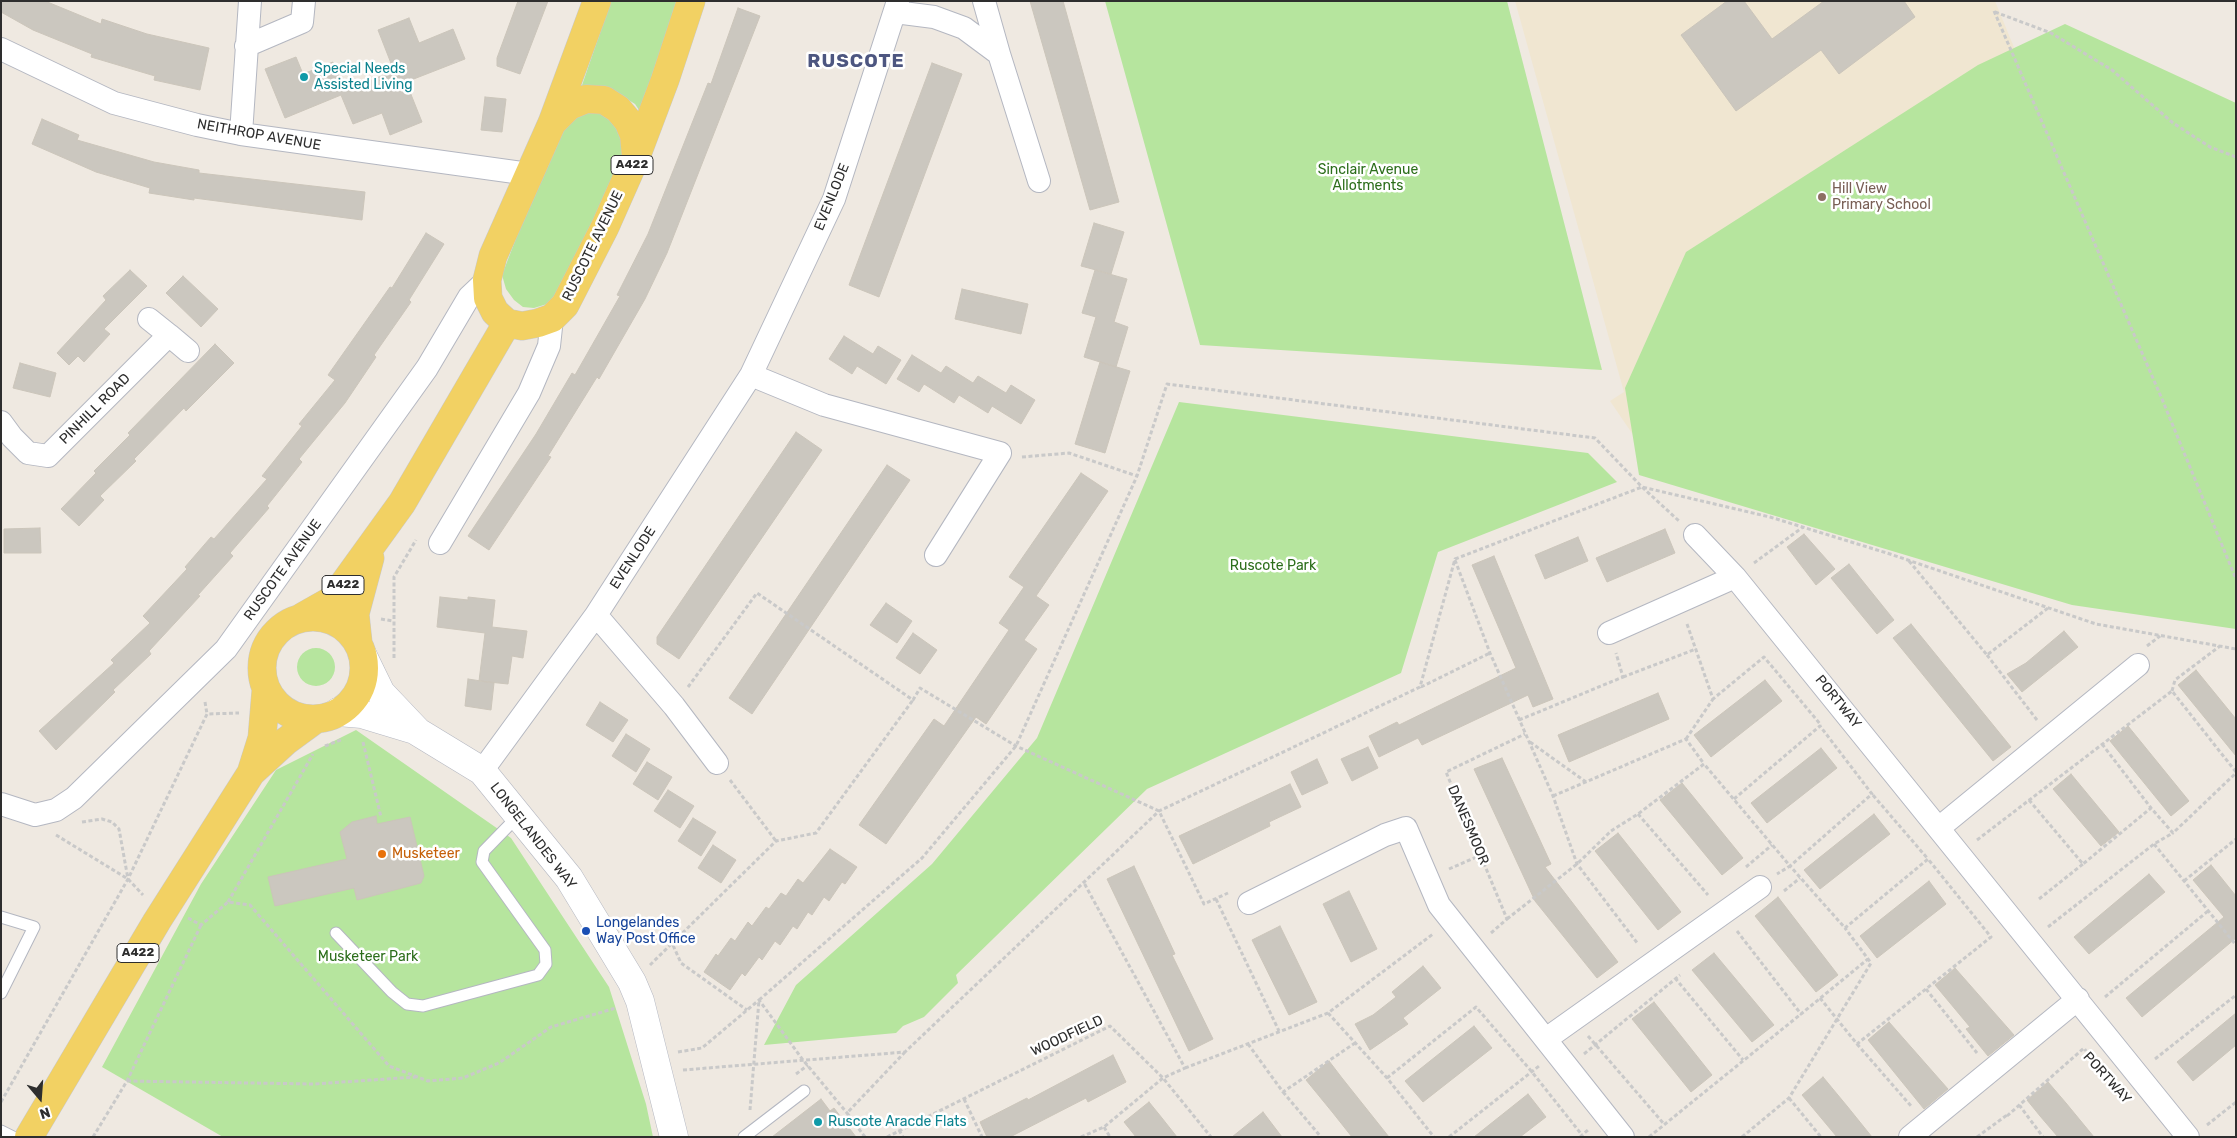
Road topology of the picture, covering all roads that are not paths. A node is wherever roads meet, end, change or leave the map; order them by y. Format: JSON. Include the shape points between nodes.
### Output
{"nodes":[{"id":1,"x":250,"y":1,"type":"edge"},
{"id":2,"x":304,"y":1,"type":"edge"},
{"id":3,"x":597,"y":1,"type":"edge"},
{"id":4,"x":691,"y":1,"type":"edge"},
{"id":5,"x":984,"y":1,"type":"edge"},
{"id":6,"x":897,"y":7,"type":"edge"},
{"id":7,"x":246,"y":46,"type":"junction"},
{"id":8,"x":1,"y":49,"type":"edge"},
{"id":9,"x":999,"y":54,"type":"junction"},
{"id":10,"x":552,"y":123,"type":"junction"},
{"id":11,"x":241,"y":134,"type":"junction"},
{"id":12,"x":636,"y":157,"type":"junction"},
{"id":13,"x":530,"y":174,"type":"junction"},
{"id":14,"x":1039,"y":181,"type":"dead end"},
{"id":15,"x":487,"y":280,"type":"junction"},
{"id":16,"x":149,"y":318,"type":"dead end"},
{"id":17,"x":552,"y":318,"type":"junction"},
{"id":18,"x":507,"y":323,"type":"junction"},
{"id":19,"x":169,"y":336,"type":"junction"},
{"id":20,"x":188,"y":351,"type":"dead end"},
{"id":21,"x":751,"y":375,"type":"junction"},
{"id":22,"x":1,"y":422,"type":"edge"},
{"id":23,"x":1695,"y":535,"type":"road end"},
{"id":24,"x":374,"y":542,"type":"junction"},
{"id":25,"x":440,"y":543,"type":"dead end"},
{"id":26,"x":936,"y":555,"type":"dead end"},
{"id":27,"x":1735,"y":577,"type":"junction"},
{"id":28,"x":596,"y":615,"type":"junction"},
{"id":29,"x":302,"y":617,"type":"junction"},
{"id":30,"x":1609,"y":633,"type":"road end"},
{"id":31,"x":360,"y":649,"type":"junction"},
{"id":32,"x":2138,"y":665,"type":"dead end"},
{"id":33,"x":265,"y":702,"type":"junction"},
{"id":34,"x":327,"y":716,"type":"junction"},
{"id":35,"x":418,"y":732,"type":"junction"},
{"id":36,"x":717,"y":763,"type":"road end"},
{"id":37,"x":482,"y":771,"type":"junction"},
{"id":38,"x":251,"y":773,"type":"junction"},
{"id":39,"x":1,"y":804,"type":"edge"},
{"id":40,"x":519,"y":816,"type":"junction"},
{"id":41,"x":1940,"y":827,"type":"junction"},
{"id":42,"x":1760,"y":887,"type":"road end"},
{"id":43,"x":1253,"y":901,"type":"road end"},
{"id":44,"x":1,"y":917,"type":"edge"},
{"id":45,"x":336,"y":933,"type":"dead end"},
{"id":46,"x":1,"y":993,"type":"edge"},
{"id":47,"x":2083,"y":1006,"type":"junction"},
{"id":48,"x":1552,"y":1046,"type":"junction"},
{"id":49,"x":804,"y":1091,"type":"dead end"},
{"id":50,"x":1918,"y":1130,"type":"edge"},
{"id":51,"x":1,"y":1131,"type":"edge"},
{"id":52,"x":2194,"y":1134,"type":"edge"},
{"id":53,"x":13,"y":1137,"type":"edge"},
{"id":54,"x":29,"y":1137,"type":"edge"},
{"id":55,"x":674,"y":1137,"type":"edge"},
{"id":56,"x":744,"y":1137,"type":"edge"},
{"id":57,"x":1623,"y":1137,"type":"edge"}],
"edges":[{"from":1,"to":7,"type":"street"},
{"from":2,"to":7,"type":"street","via":[[302,22]]},
{"from":3,"to":10,"type":"main road","number":"A422"},
{"from":4,"to":12,"type":"main road","name":"RUSCOTE AVENUE","number":"A422","via":[[666,80]]},
{"from":5,"to":9,"type":"street"},
{"from":6,"to":9,"type":"street","name":"EVENLODE","via":[[964,28]]},
{"from":6,"to":21,"type":"street","name":"EVENLODE","via":[[834,199]]},
{"from":7,"to":11,"type":"street"},
{"from":8,"to":11,"type":"street","name":"NEITHROP AVENUE","via":[[114,103]]},
{"from":9,"to":14,"type":"street"},
{"from":10,"to":12,"type":"main road","number":"A422","via":[[569,106],[586,99],[604,100],[628,121],[634,135]]},
{"from":10,"to":13,"type":"main road","number":"A422"},
{"from":11,"to":13,"type":"street","name":"NEITHROP AVENUE"},
{"from":12,"to":17,"type":"main road","name":"RUSCOTE AVENUE","number":"A422","via":[[578,281]]},
{"from":13,"to":15,"type":"main road","number":"A422","via":[[493,256]]},
{"from":15,"to":18,"type":"main road","number":"A422","via":[[488,298],[495,312]]},
{"from":15,"to":39,"type":"street","name":"RUSCOTE AVENUE","via":[[470,297],[427,368],[226,649],[74,798],[56,810],[34,815]]},
{"from":16,"to":19,"type":"street"},
{"from":17,"to":18,"type":"main road","via":[[522,326]]},
{"from":17,"to":25,"type":"street","via":[[549,346],[529,393]]},
{"from":18,"to":24,"type":"main road","number":"A422","via":[[402,504]]},
{"from":19,"to":20,"type":"street"},
{"from":19,"to":22,"type":"street","name":"PINHILL ROAD","via":[[48,456],[28,453]]},
{"from":21,"to":26,"type":"street","via":[[824,405],[1000,453]]},
{"from":21,"to":28,"type":"street","name":"EVENLODE"},
{"from":23,"to":27,"type":"street","name":"PORTWAY"},
{"from":24,"to":29,"type":"main road","number":"A422","via":[[332,600]]},
{"from":24,"to":31,"type":"main road","number":"A422","via":[[355,614]]},
{"from":27,"to":30,"type":"street"},
{"from":27,"to":41,"type":"street","name":"PORTWAY"},
{"from":28,"to":36,"type":"street","via":[[674,706]]},
{"from":28,"to":37,"type":"street","name":"EVENLODE"},
{"from":29,"to":31,"type":"main road","via":[[318,616],[334,621],[348,629]]},
{"from":29,"to":33,"type":"main road","via":[[275,632],[266,645],[262,660]]},
{"from":31,"to":34,"type":"main road","via":[[364,672],[360,688],[351,702]]},
{"from":31,"to":35,"type":"street","name":"LONGELANDES WAY","via":[[381,693]]},
{"from":32,"to":41,"type":"street"},
{"from":33,"to":34,"type":"main road","via":[[275,703],[301,718]]},
{"from":33,"to":38,"type":"main road","number":"A422","via":[[262,738]]},
{"from":34,"to":35,"type":"street","name":"LONGELANDES WAY","via":[[362,714]]},
{"from":34,"to":38,"type":"main road","number":"A422","via":[[286,741]]},
{"from":35,"to":37,"type":"street","name":"LONGELANDES WAY"},
{"from":37,"to":40,"type":"street","name":"LONGELANDES WAY"},
{"from":38,"to":54,"type":"main road","number":"A422","via":[[157,921]]},
{"from":40,"to":45,"type":"lane","via":[[484,851],[482,862],[545,950],[546,964],[538,975],[423,1006],[408,1004],[392,992]]},
{"from":40,"to":55,"type":"street","name":"LONGELANDES WAY","via":[[569,878],[632,982],[640,1001]]},
{"from":41,"to":47,"type":"street","name":"PORTWAY"},
{"from":42,"to":48,"type":"street","via":[[1574,1019]]},
{"from":43,"to":48,"type":"street","via":[[1385,835],[1406,828],[1439,906]]},
{"from":44,"to":46,"type":"lane","via":[[34,927]]},
{"from":47,"to":50,"type":"street","via":[[1990,1071]]},
{"from":47,"to":52,"type":"street","name":"PORTWAY","via":[[2137,1073]]},
{"from":48,"to":57,"type":"street"},
{"from":49,"to":56,"type":"lane"},
{"from":51,"to":53,"type":"lane"}]}
